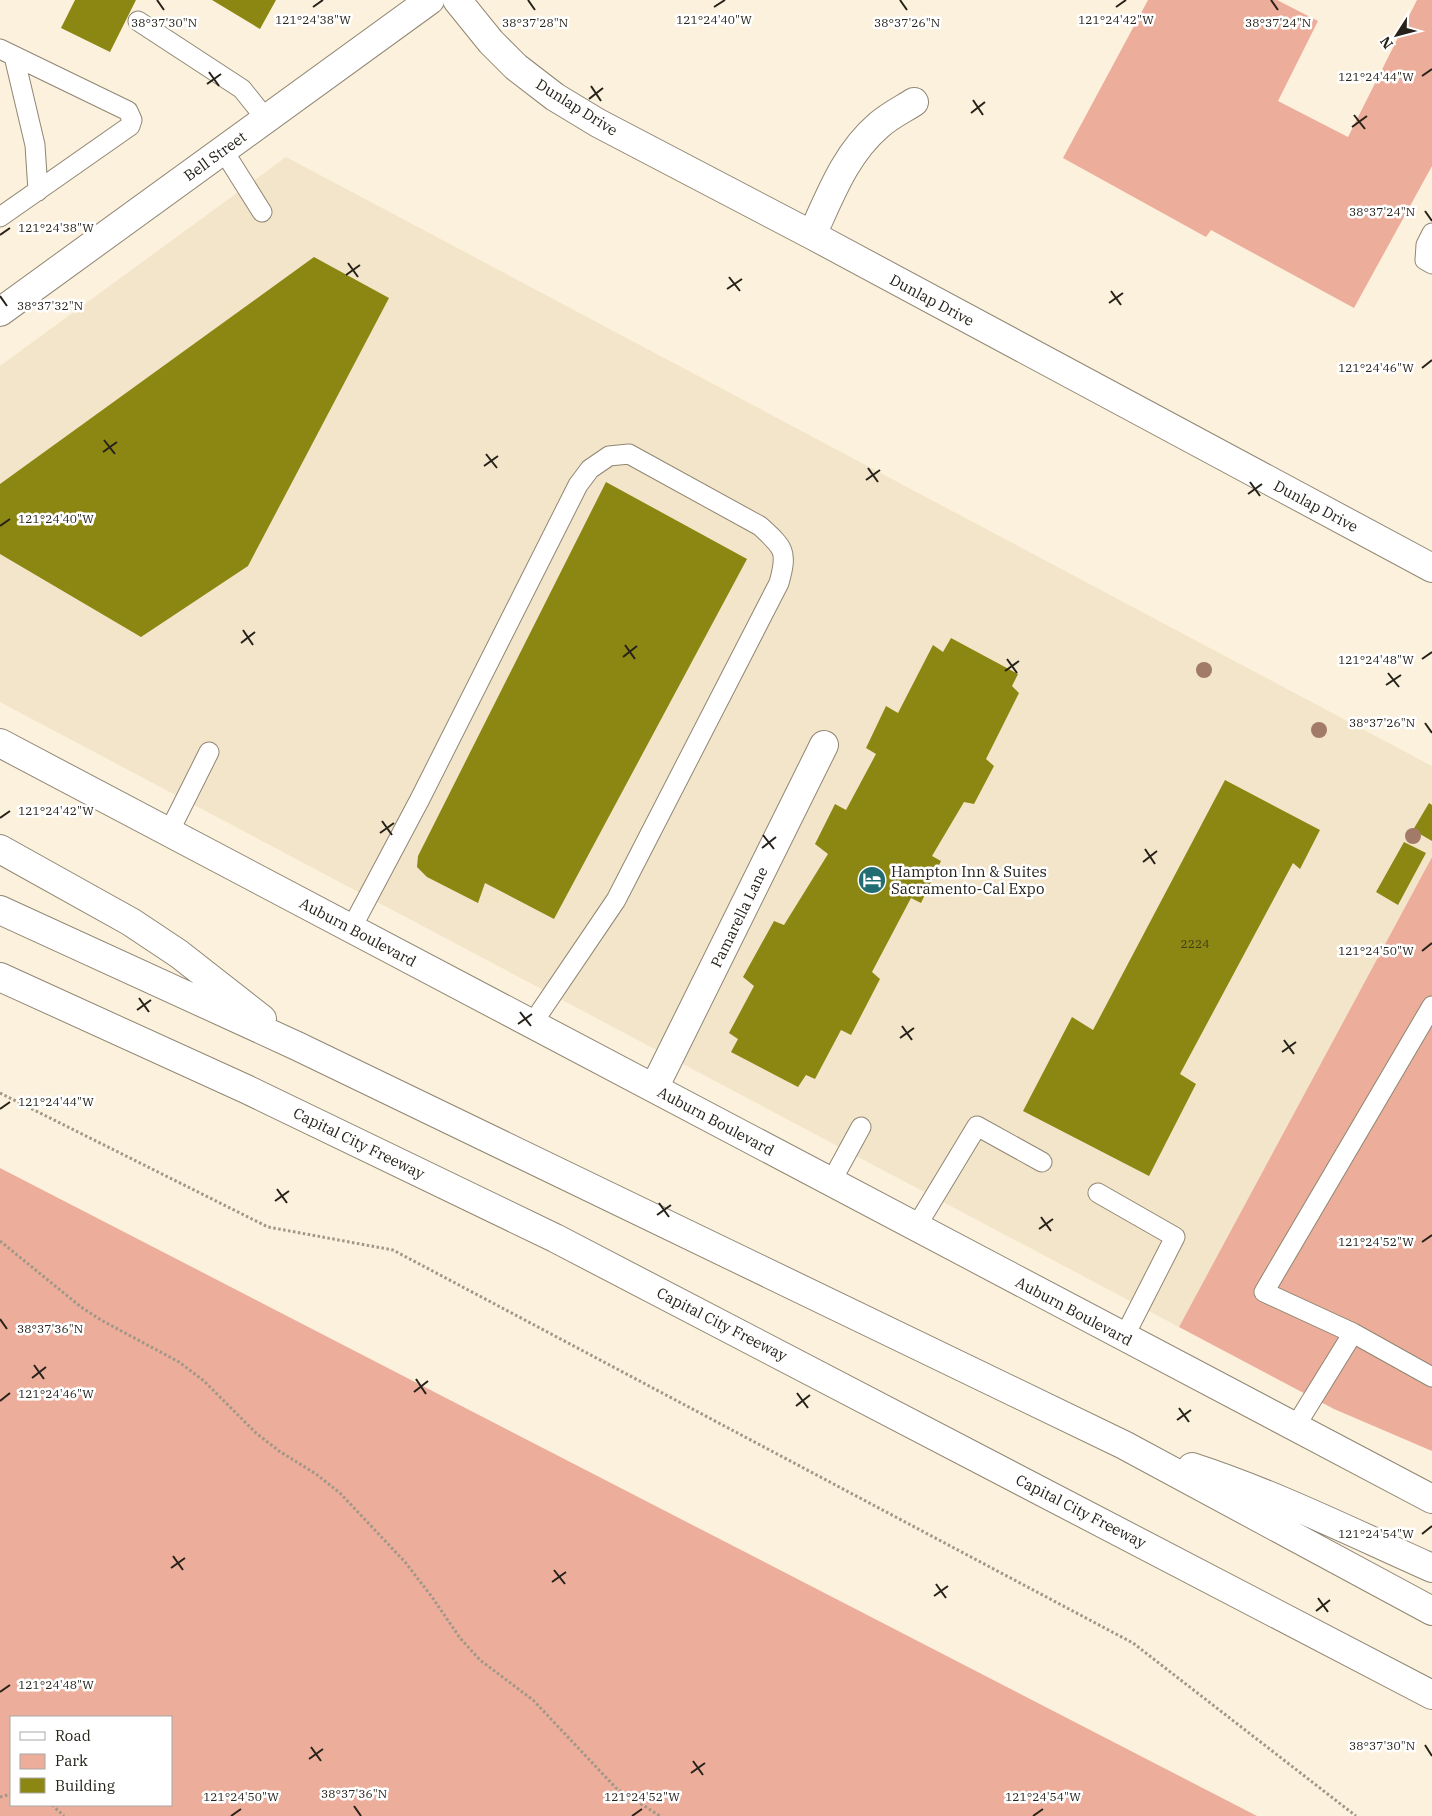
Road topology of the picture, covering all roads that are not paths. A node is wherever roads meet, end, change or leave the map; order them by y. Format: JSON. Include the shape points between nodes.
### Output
{"nodes":[{"id":1,"x":430,"y":0,"type":"edge"},
{"id":2,"x":457,"y":0,"type":"edge"},
{"id":3,"x":138,"y":21,"type":"dead end"},
{"id":4,"x":7,"y":52,"type":"edge"},
{"id":5,"x":914,"y":102,"type":"dead end"},
{"id":6,"x":266,"y":119,"type":"junction"},
{"id":7,"x":223,"y":150,"type":"junction"},
{"id":8,"x":38,"y":191,"type":"junction"},
{"id":9,"x":262,"y":212,"type":"dead end"},
{"id":10,"x":0,"y":217,"type":"edge"},
{"id":11,"x":1432,"y":233,"type":"edge"},
{"id":12,"x":812,"y":235,"type":"junction"},
{"id":13,"x":1432,"y":264,"type":"edge"},
{"id":14,"x":0,"y":312,"type":"edge"},
{"id":15,"x":1432,"y":568,"type":"edge"},
{"id":16,"x":0,"y":742,"type":"edge"},
{"id":17,"x":824,"y":745,"type":"dead end"},
{"id":18,"x":209,"y":752,"type":"dead end"},
{"id":19,"x":168,"y":832,"type":"junction"},
{"id":20,"x":0,"y":849,"type":"edge"},
{"id":21,"x":0,"y":910,"type":"edge"},
{"id":22,"x":351,"y":929,"type":"junction"},
{"id":23,"x":0,"y":977,"type":"edge"},
{"id":24,"x":1432,"y":1006,"type":"edge"},
{"id":25,"x":532,"y":1024,"type":"junction"},
{"id":26,"x":297,"y":1046,"type":"junction"},
{"id":27,"x":654,"y":1088,"type":"junction"},
{"id":28,"x":861,"y":1127,"type":"dead end"},
{"id":29,"x":1042,"y":1162,"type":"dead end"},
{"id":30,"x":831,"y":1182,"type":"junction"},
{"id":31,"x":1098,"y":1193,"type":"dead end"},
{"id":32,"x":916,"y":1227,"type":"junction"},
{"id":33,"x":1352,"y":1333,"type":"junction"},
{"id":34,"x":1124,"y":1337,"type":"junction"},
{"id":35,"x":1432,"y":1377,"type":"edge"},
{"id":36,"x":1295,"y":1427,"type":"junction"},
{"id":37,"x":1124,"y":1445,"type":"junction"},
{"id":38,"x":1432,"y":1499,"type":"edge"},
{"id":39,"x":1432,"y":1568,"type":"edge"},
{"id":40,"x":1432,"y":1611,"type":"edge"},
{"id":41,"x":1432,"y":1695,"type":"edge"}],
"edges":[{"from":1,"to":6,"type":"main road","name":"Bell Street"},
{"from":2,"to":12,"type":"main road","name":"Dunlap Drive","via":[[516,67],[554,97]]},
{"from":3,"to":6,"type":"lane","via":[[242,88]]},
{"from":4,"to":8,"type":"lane","via":[[34,145]]},
{"from":4,"to":8,"type":"lane","via":[[128,111],[132,120],[130,126]]},
{"from":5,"to":12,"type":"main road","via":[[879,124],[858,146],[841,172]]},
{"from":6,"to":7,"type":"main road","name":"Bell Street"},
{"from":7,"to":9,"type":"lane"},
{"from":7,"to":14,"type":"main road","name":"Bell Street"},
{"from":8,"to":10,"type":"lane"},
{"from":11,"to":13,"type":"lane","via":[[1426,246],[1425,260]]},
{"from":12,"to":15,"type":"main road","name":"Dunlap Drive"},
{"from":16,"to":19,"type":"main road","name":"Auburn Boulevard"},
{"from":17,"to":27,"type":"main road","name":"Pamarella Lane"},
{"from":18,"to":19,"type":"lane"},
{"from":19,"to":22,"type":"main road","name":"Auburn Boulevard"},
{"from":20,"to":26,"type":"main road","via":[[179,954]]},
{"from":21,"to":26,"type":"main road"},
{"from":22,"to":25,"type":"main road","name":"Auburn Boulevard"},
{"from":22,"to":25,"type":"lane","via":[[578,485],[590,469],[609,456],[629,454],[760,526],[778,543],[785,561],[779,583],[616,900]]},
{"from":23,"to":41,"type":"main road","name":"Capital City Freeway","via":[[246,1089],[555,1238]]},
{"from":24,"to":33,"type":"lane","via":[[1264,1292]]},
{"from":25,"to":27,"type":"main road","name":"Auburn Boulevard"},
{"from":26,"to":37,"type":"main road"},
{"from":27,"to":30,"type":"main road","name":"Auburn Boulevard"},
{"from":28,"to":30,"type":"lane"},
{"from":29,"to":32,"type":"lane","via":[[978,1126]]},
{"from":30,"to":32,"type":"main road","name":"Auburn Boulevard"},
{"from":31,"to":34,"type":"lane","via":[[1175,1237]]},
{"from":32,"to":34,"type":"main road","name":"Auburn Boulevard"},
{"from":33,"to":35,"type":"lane"},
{"from":33,"to":36,"type":"lane"},
{"from":34,"to":36,"type":"main road","name":"Auburn Boulevard"},
{"from":36,"to":38,"type":"main road","name":"Auburn Boulevard"},
{"from":37,"to":39,"type":"main road","via":[[1224,1478]]},
{"from":37,"to":40,"type":"main road"}]}
